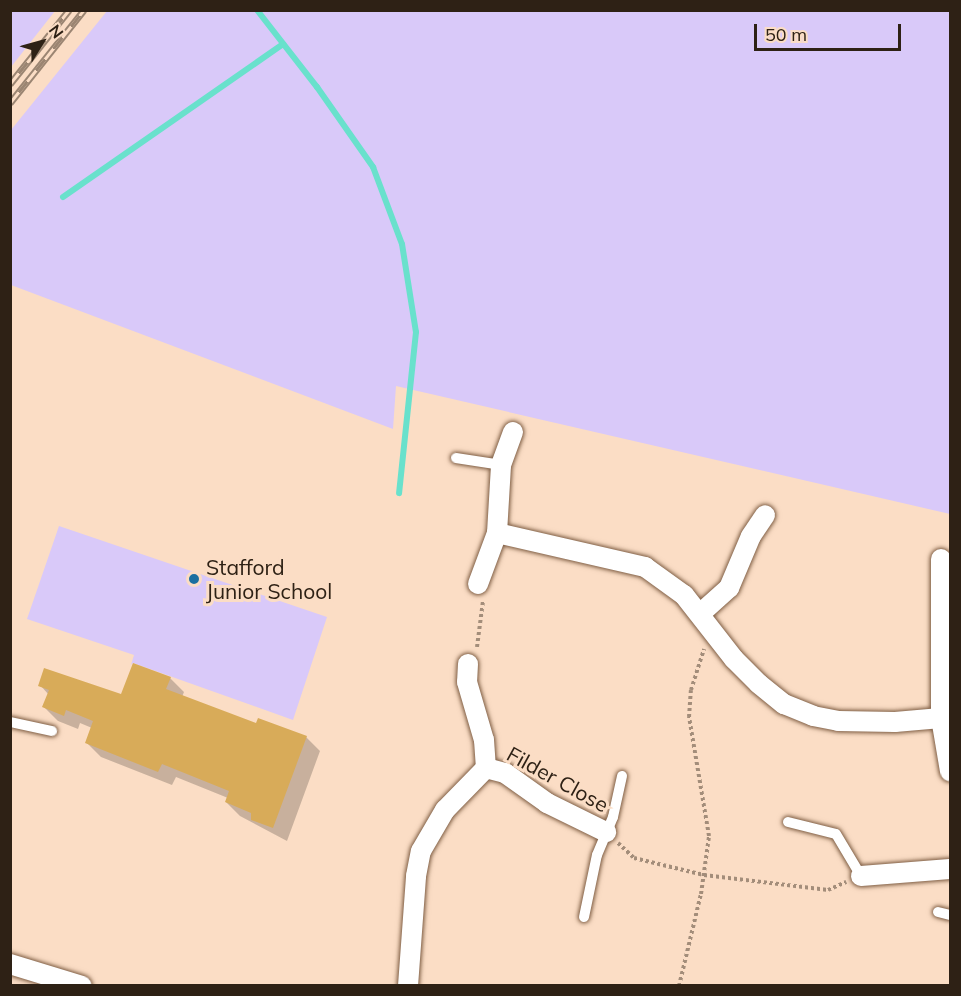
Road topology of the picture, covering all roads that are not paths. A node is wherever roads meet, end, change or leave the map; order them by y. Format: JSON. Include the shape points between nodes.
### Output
{"nodes":[{"id":1,"x":513,"y":432,"type":"dead end"},
{"id":2,"x":456,"y":458,"type":"dead end"},
{"id":3,"x":501,"y":465,"type":"junction"},
{"id":4,"x":765,"y":515,"type":"dead end"},
{"id":5,"x":497,"y":533,"type":"junction"},
{"id":6,"x":941,"y":559,"type":"dead end"},
{"id":7,"x":478,"y":584,"type":"road end"},
{"id":8,"x":701,"y":613,"type":"junction"},
{"id":9,"x":468,"y":664,"type":"road end"},
{"id":10,"x":941,"y":718,"type":"junction"},
{"id":11,"x":10,"y":722,"type":"edge"},
{"id":12,"x":52,"y":731,"type":"dead end"},
{"id":13,"x":486,"y":768,"type":"junction"},
{"id":14,"x":951,"y":771,"type":"edge"},
{"id":15,"x":622,"y":776,"type":"dead end"},
{"id":16,"x":788,"y":822,"type":"dead end"},
{"id":17,"x":606,"y":832,"type":"junction"},
{"id":18,"x":951,"y":869,"type":"edge"},
{"id":19,"x":861,"y":876,"type":"joint"},
{"id":20,"x":939,"y":912,"type":"dead end"},
{"id":21,"x":951,"y":915,"type":"edge"},
{"id":22,"x":584,"y":917,"type":"dead end"},
{"id":23,"x":10,"y":964,"type":"edge"},
{"id":24,"x":82,"y":986,"type":"edge"},
{"id":25,"x":408,"y":986,"type":"edge"}],
"edges":[{"from":1,"to":3,"type":"street"},
{"from":2,"to":3,"type":"lane"},
{"from":3,"to":5,"type":"street"},
{"from":4,"to":8,"type":"street","via":[[751,536],[729,588]]},
{"from":5,"to":7,"type":"street"},
{"from":5,"to":8,"type":"street","via":[[645,567],[684,595]]},
{"from":6,"to":10,"type":"street"},
{"from":8,"to":10,"type":"street","via":[[759,684],[784,704],[813,716],[884,722]]},
{"from":9,"to":13,"type":"street","name":"Filder Close","via":[[467,682],[484,740]]},
{"from":10,"to":14,"type":"street"},
{"from":11,"to":12,"type":"lane"},
{"from":13,"to":17,"type":"street","name":"Filder Close","via":[[505,773],[547,803]]},
{"from":13,"to":25,"type":"street","via":[[445,810],[421,851]]},
{"from":15,"to":17,"type":"lane"},
{"from":16,"to":19,"type":"lane","via":[[836,834]]},
{"from":17,"to":22,"type":"lane"},
{"from":18,"to":19,"type":"street"},
{"from":20,"to":21,"type":"lane"},
{"from":23,"to":24,"type":"street"}]}
